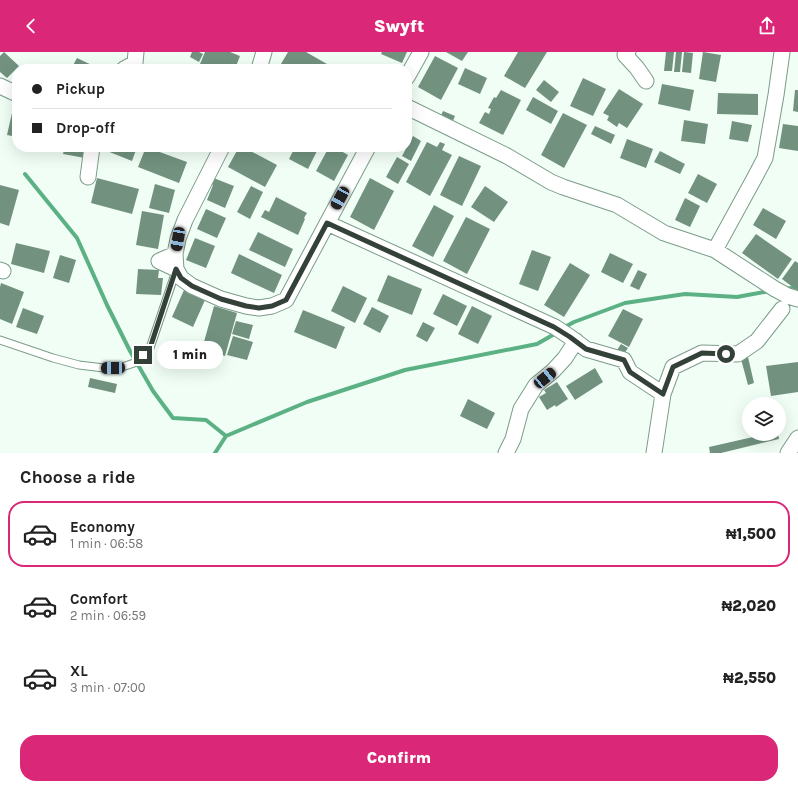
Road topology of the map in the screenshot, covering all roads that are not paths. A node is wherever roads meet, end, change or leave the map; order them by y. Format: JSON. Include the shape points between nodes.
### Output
{"nodes":[{"id":1,"x":136,"y":52,"type":"edge"},
{"id":2,"x":264,"y":52,"type":"edge"},
{"id":3,"x":421,"y":52,"type":"edge"},
{"id":4,"x":782,"y":52,"type":"edge"},
{"id":5,"x":624,"y":53,"type":"edge"},
{"id":6,"x":133,"y":64,"type":"edge"},
{"id":7,"x":260,"y":64,"type":"edge"},
{"id":8,"x":412,"y":68,"type":"edge"},
{"id":9,"x":646,"y":81,"type":"dead end"},
{"id":10,"x":0,"y":86,"type":"edge"},
{"id":11,"x":12,"y":92,"type":"edge"},
{"id":12,"x":412,"y":109,"type":"edge"},
{"id":13,"x":91,"y":152,"type":"edge"},
{"id":14,"x":219,"y":152,"type":"edge"},
{"id":15,"x":365,"y":152,"type":"edge"},
{"id":16,"x":88,"y":177,"type":"dead end"},
{"id":17,"x":327,"y":223,"type":"junction"},
{"id":18,"x":715,"y":250,"type":"junction"},
{"id":19,"x":176,"y":261,"type":"junction"},
{"id":20,"x":798,"y":299,"type":"edge"},
{"id":21,"x":782,"y":309,"type":"dead end"},
{"id":22,"x":0,"y":340,"type":"edge"},
{"id":23,"x":576,"y":341,"type":"junction"},
{"id":24,"x":663,"y":394,"type":"junction"},
{"id":25,"x":798,"y":438,"type":"edge"},
{"id":26,"x":506,"y":453,"type":"edge"},
{"id":27,"x":654,"y":453,"type":"edge"},
{"id":28,"x":788,"y":453,"type":"edge"}],
"edges":[{"from":1,"to":6,"type":"street"},
{"from":2,"to":7,"type":"street"},
{"from":3,"to":8,"type":"street"},
{"from":4,"to":18,"type":"street","via":[[764,158]]},
{"from":5,"to":9,"type":"street"},
{"from":10,"to":11,"type":"street"},
{"from":12,"to":18,"type":"street","via":[[507,156],[552,182],[617,205],[664,233]]},
{"from":13,"to":16,"type":"street"},
{"from":14,"to":19,"type":"street","via":[[185,220],[178,239]]},
{"from":15,"to":17,"type":"street"},
{"from":17,"to":19,"type":"street","via":[[286,300],[272,306],[246,306],[221,299],[192,286],[181,278]]},
{"from":17,"to":23,"type":"street","via":[[554,327]]},
{"from":18,"to":20,"type":"street","via":[[775,289]]},
{"from":19,"to":22,"type":"lane","via":[[150,348],[137,362],[122,367],[104,368],[79,365]]},
{"from":21,"to":24,"type":"street","via":[[757,341],[738,354],[702,353],[673,367]]},
{"from":23,"to":24,"type":"street","via":[[586,349],[624,360],[630,372]]},
{"from":23,"to":26,"type":"street","via":[[553,372],[536,385],[521,409],[513,439]]},
{"from":24,"to":27,"type":"street"},
{"from":25,"to":28,"type":"street"}]}
